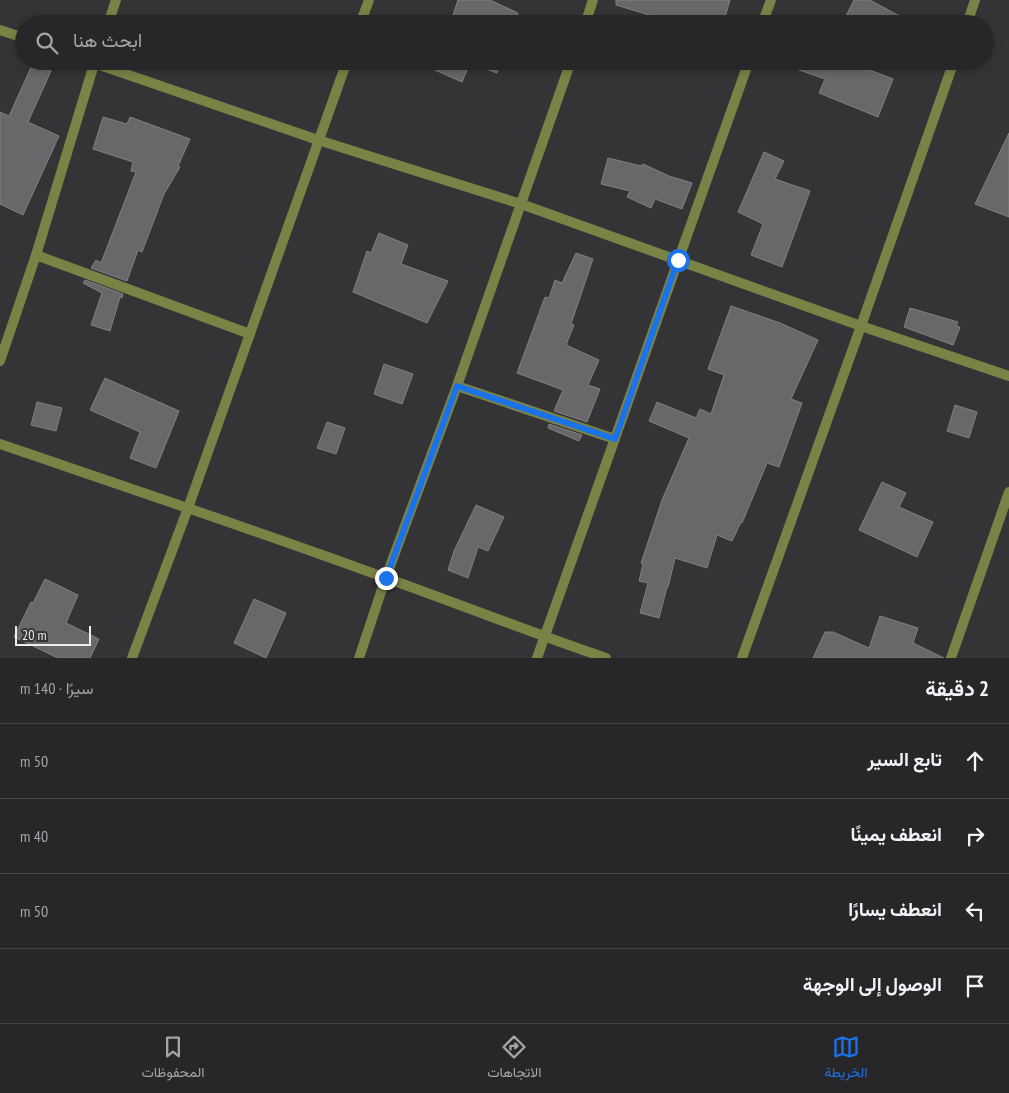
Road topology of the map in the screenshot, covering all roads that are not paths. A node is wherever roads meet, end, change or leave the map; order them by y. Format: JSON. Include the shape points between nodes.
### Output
{"nodes":[{"id":1,"x":116,"y":0,"type":"edge"},
{"id":2,"x":369,"y":0,"type":"edge"},
{"id":3,"x":593,"y":0,"type":"edge"},
{"id":4,"x":771,"y":0,"type":"edge"},
{"id":5,"x":976,"y":0,"type":"edge"},
{"id":6,"x":111,"y":15,"type":"edge"},
{"id":7,"x":363,"y":15,"type":"edge"},
{"id":8,"x":588,"y":15,"type":"edge"},
{"id":9,"x":765,"y":15,"type":"edge"},
{"id":10,"x":970,"y":15,"type":"edge"},
{"id":11,"x":0,"y":30,"type":"edge"},
{"id":12,"x":15,"y":35,"type":"edge"},
{"id":13,"x":90,"y":70,"type":"edge"},
{"id":14,"x":115,"y":70,"type":"edge"},
{"id":15,"x":344,"y":70,"type":"edge"},
{"id":16,"x":568,"y":70,"type":"edge"},
{"id":17,"x":746,"y":70,"type":"edge"},
{"id":18,"x":951,"y":70,"type":"edge"},
{"id":19,"x":318,"y":140,"type":"junction"},
{"id":20,"x":521,"y":204,"type":"junction"},
{"id":21,"x":36,"y":255,"type":"junction"},
{"id":22,"x":678,"y":260,"type":"junction"},
{"id":23,"x":861,"y":326,"type":"junction"},
{"id":24,"x":250,"y":334,"type":"junction"},
{"id":25,"x":0,"y":361,"type":"edge"},
{"id":26,"x":1009,"y":376,"type":"edge"},
{"id":27,"x":457,"y":386,"type":"junction"},
{"id":28,"x":615,"y":439,"type":"junction"},
{"id":29,"x":0,"y":444,"type":"edge"},
{"id":30,"x":1009,"y":492,"type":"edge"},
{"id":31,"x":188,"y":508,"type":"junction"},
{"id":32,"x":386,"y":578,"type":"junction"},
{"id":33,"x":544,"y":637,"type":"junction"},
{"id":34,"x":132,"y":658,"type":"edge"},
{"id":35,"x":359,"y":658,"type":"edge"},
{"id":36,"x":537,"y":658,"type":"edge"},
{"id":37,"x":606,"y":658,"type":"edge"},
{"id":38,"x":742,"y":658,"type":"edge"},
{"id":39,"x":951,"y":658,"type":"edge"}],
"edges":[{"from":1,"to":6,"type":"street"},
{"from":2,"to":7,"type":"street"},
{"from":3,"to":8,"type":"street"},
{"from":4,"to":9,"type":"street"},
{"from":5,"to":10,"type":"street"},
{"from":11,"to":12,"type":"street"},
{"from":13,"to":21,"type":"street"},
{"from":14,"to":19,"type":"street"},
{"from":15,"to":19,"type":"street"},
{"from":16,"to":20,"type":"street"},
{"from":17,"to":22,"type":"street"},
{"from":18,"to":23,"type":"street"},
{"from":19,"to":20,"type":"street"},
{"from":19,"to":24,"type":"street"},
{"from":20,"to":22,"type":"street"},
{"from":20,"to":27,"type":"street"},
{"from":21,"to":24,"type":"street"},
{"from":21,"to":25,"type":"street"},
{"from":22,"to":23,"type":"street"},
{"from":22,"to":28,"type":"street"},
{"from":23,"to":26,"type":"street"},
{"from":23,"to":38,"type":"street"},
{"from":24,"to":31,"type":"street"},
{"from":27,"to":28,"type":"street"},
{"from":27,"to":32,"type":"street"},
{"from":28,"to":33,"type":"street"},
{"from":29,"to":31,"type":"street"},
{"from":30,"to":39,"type":"street"},
{"from":31,"to":32,"type":"street"},
{"from":31,"to":34,"type":"street"},
{"from":32,"to":33,"type":"street"},
{"from":32,"to":35,"type":"street"},
{"from":33,"to":36,"type":"street"},
{"from":33,"to":37,"type":"street"}]}
